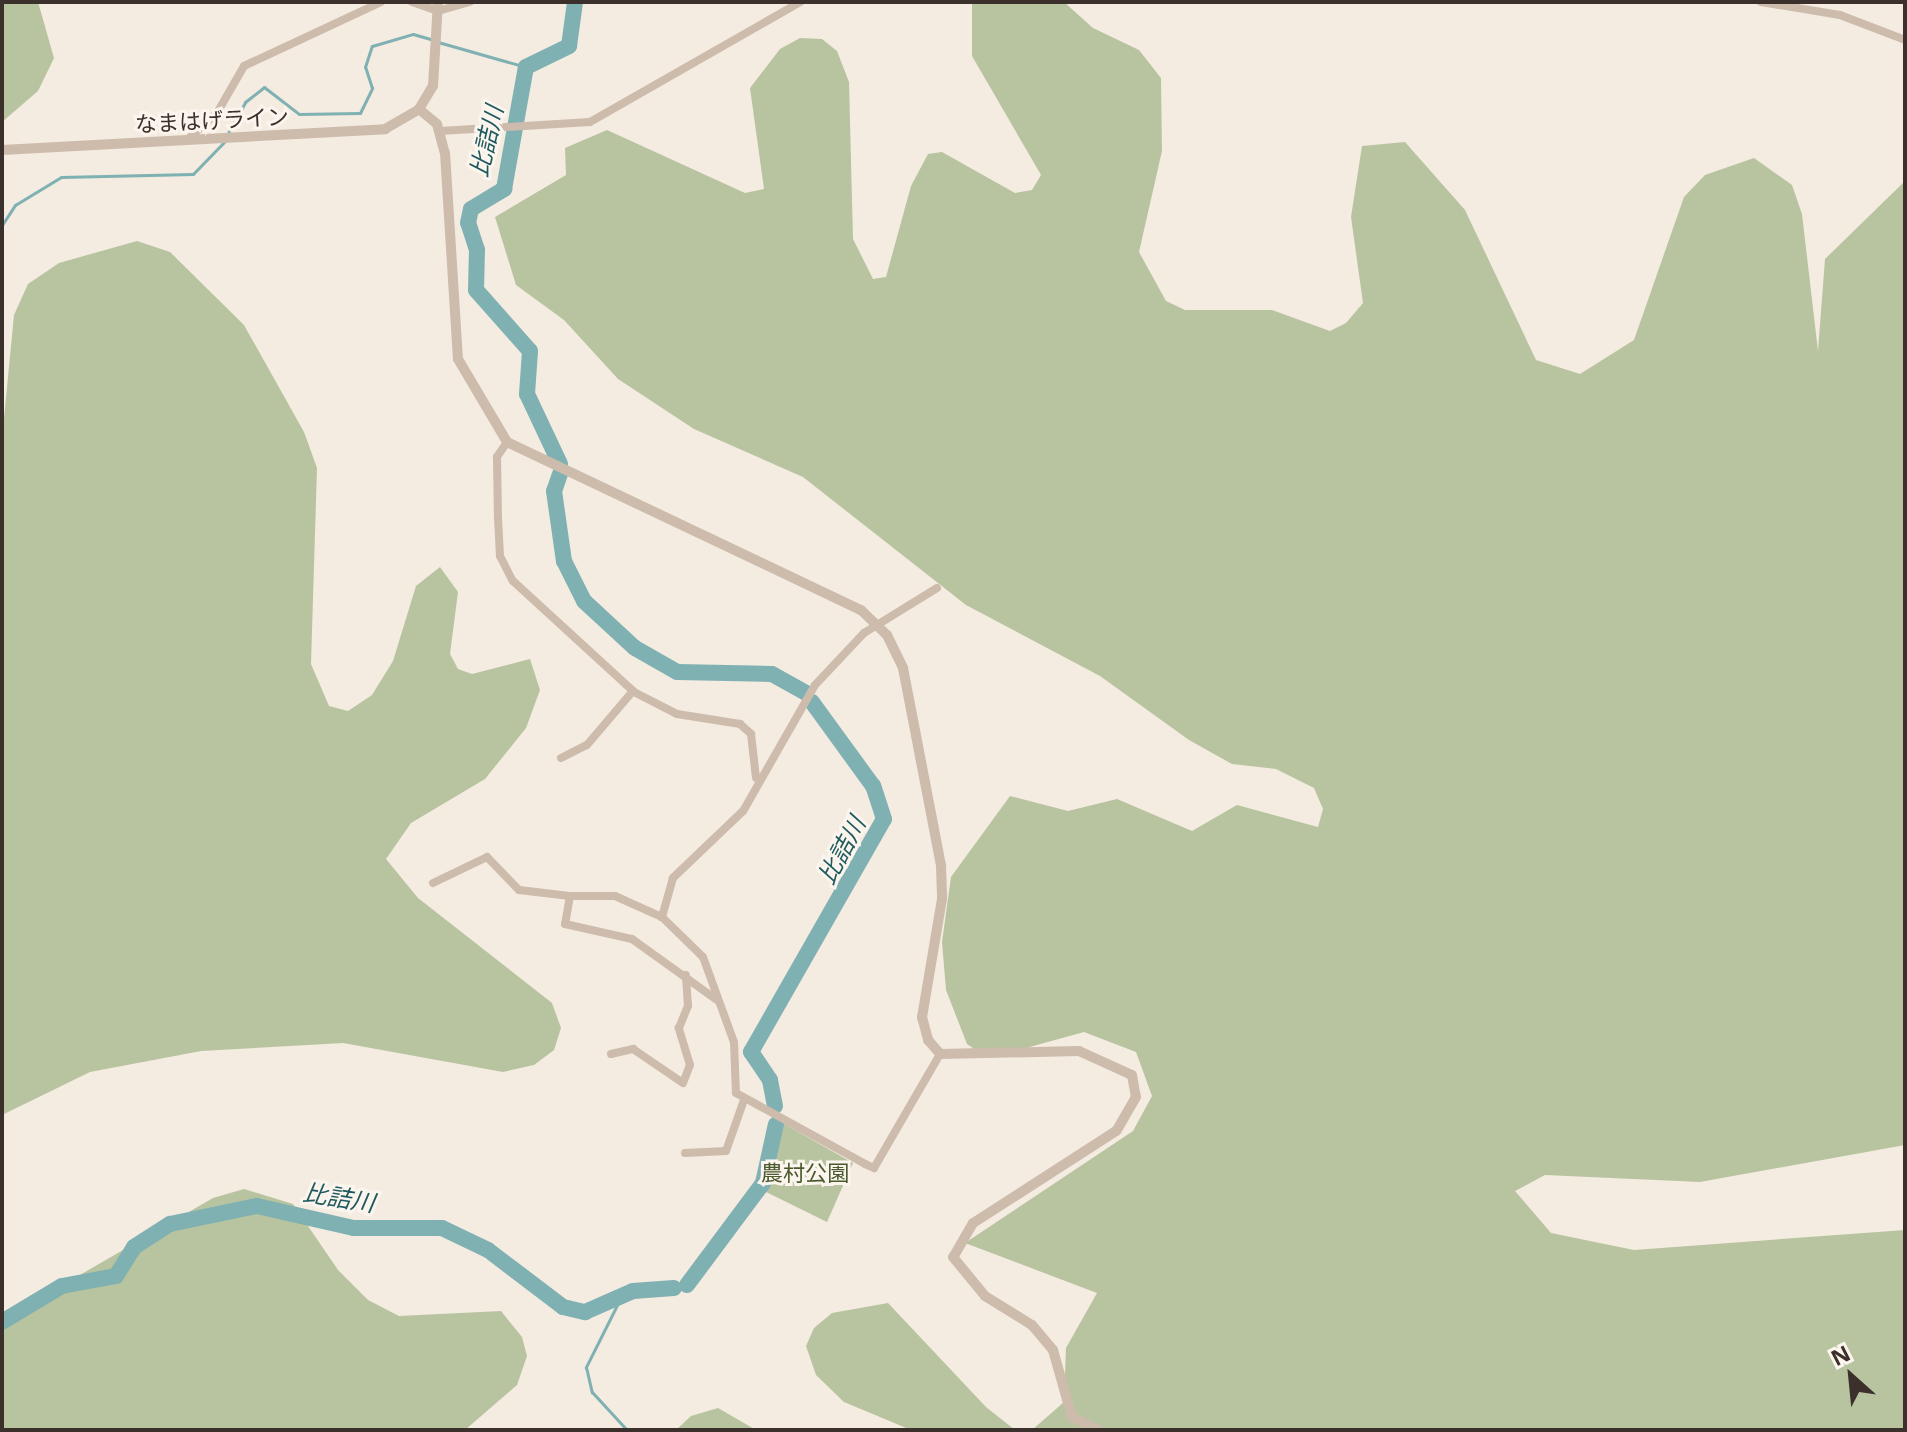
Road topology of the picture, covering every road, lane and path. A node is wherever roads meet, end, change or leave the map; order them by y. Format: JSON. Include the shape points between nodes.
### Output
{"nodes":[{"id":1,"x":381,"y":2,"type":"edge"},
{"id":2,"x":412,"y":2,"type":"edge"},
{"id":3,"x":470,"y":2,"type":"edge"},
{"id":4,"x":777,"y":2,"type":"edge"},
{"id":5,"x":800,"y":2,"type":"edge"},
{"id":6,"x":1761,"y":2,"type":"edge"},
{"id":7,"x":438,"y":6,"type":"edge"},
{"id":8,"x":779,"y":13,"type":"junction"},
{"id":9,"x":1905,"y":40,"type":"edge"},
{"id":10,"x":419,"y":109,"type":"junction"},
{"id":11,"x":440,"y":131,"type":"junction"},
{"id":12,"x":184,"y":142,"type":"junction"},
{"id":13,"x":2,"y":150,"type":"edge"},
{"id":14,"x":507,"y":442,"type":"junction"},
{"id":15,"x":937,"y":588,"type":"dead end"},
{"id":16,"x":877,"y":625,"type":"junction"},
{"id":17,"x":633,"y":691,"type":"junction"},
{"id":18,"x":561,"y":758,"type":"dead end"},
{"id":19,"x":755,"y":787,"type":"junction"},
{"id":20,"x":433,"y":883,"type":"dead end"},
{"id":21,"x":570,"y":896,"type":"junction"},
{"id":22,"x":662,"y":917,"type":"junction"},
{"id":23,"x":686,"y":975,"type":"junction"},
{"id":24,"x":718,"y":1000,"type":"junction"},
{"id":25,"x":611,"y":1054,"type":"dead end"},
{"id":26,"x":940,"y":1054,"type":"junction"},
{"id":27,"x":744,"y":1100,"type":"junction"},
{"id":28,"x":685,"y":1153,"type":"dead end"},
{"id":29,"x":1099,"y":1430,"type":"edge"}],
"edges":[{"from":1,"to":12,"type":"street","via":[[244,66],[208,125]]},
{"from":2,"to":7,"type":"street"},
{"from":3,"to":7,"type":"street"},
{"from":4,"to":8,"type":"street"},
{"from":5,"to":8,"type":"street"},
{"from":6,"to":9,"type":"street","via":[[1840,15]]},
{"from":7,"to":10,"type":"street","via":[[437,72]]},
{"from":8,"to":11,"type":"street","via":[[590,122]]},
{"from":10,"to":11,"type":"street"},
{"from":10,"to":12,"type":"street","name":"なまはげライン","via":[[367,132]]},
{"from":11,"to":14,"type":"street","via":[[452,335],[466,381]]},
{"from":12,"to":13,"type":"street","name":"なまはげライン"},
{"from":14,"to":16,"type":"street","via":[[730,545]]},
{"from":14,"to":17,"type":"street","via":[[497,457],[505,568],[594,663]]},
{"from":15,"to":16,"type":"street"},
{"from":16,"to":19,"type":"street","via":[[815,685]]},
{"from":16,"to":26,"type":"street","via":[[903,668],[941,866],[942,899],[922,1017]]},
{"from":17,"to":18,"type":"street","via":[[587,745]]},
{"from":17,"to":19,"type":"street","via":[[677,714],[740,724],[751,734]]},
{"from":19,"to":22,"type":"street","via":[[743,811],[673,878]]},
{"from":20,"to":21,"type":"street","via":[[487,857],[519,890]]},
{"from":21,"to":22,"type":"street","via":[[615,896]]},
{"from":21,"to":23,"type":"street","via":[[565,924],[632,939]]},
{"from":22,"to":24,"type":"street","via":[[703,957]]},
{"from":23,"to":24,"type":"street"},
{"from":23,"to":25,"type":"street","via":[[688,1006],[679,1028],[690,1065],[683,1083],[633,1049]]},
{"from":24,"to":27,"type":"street"},
{"from":26,"to":27,"type":"street","via":[[874,1168]]},
{"from":26,"to":29,"type":"street","via":[[1079,1051],[1132,1075],[1136,1097],[1116,1131],[973,1223],[953,1257],[985,1296],[1032,1325],[1053,1350],[1072,1417]]},
{"from":27,"to":28,"type":"street","via":[[726,1151]]}]}
